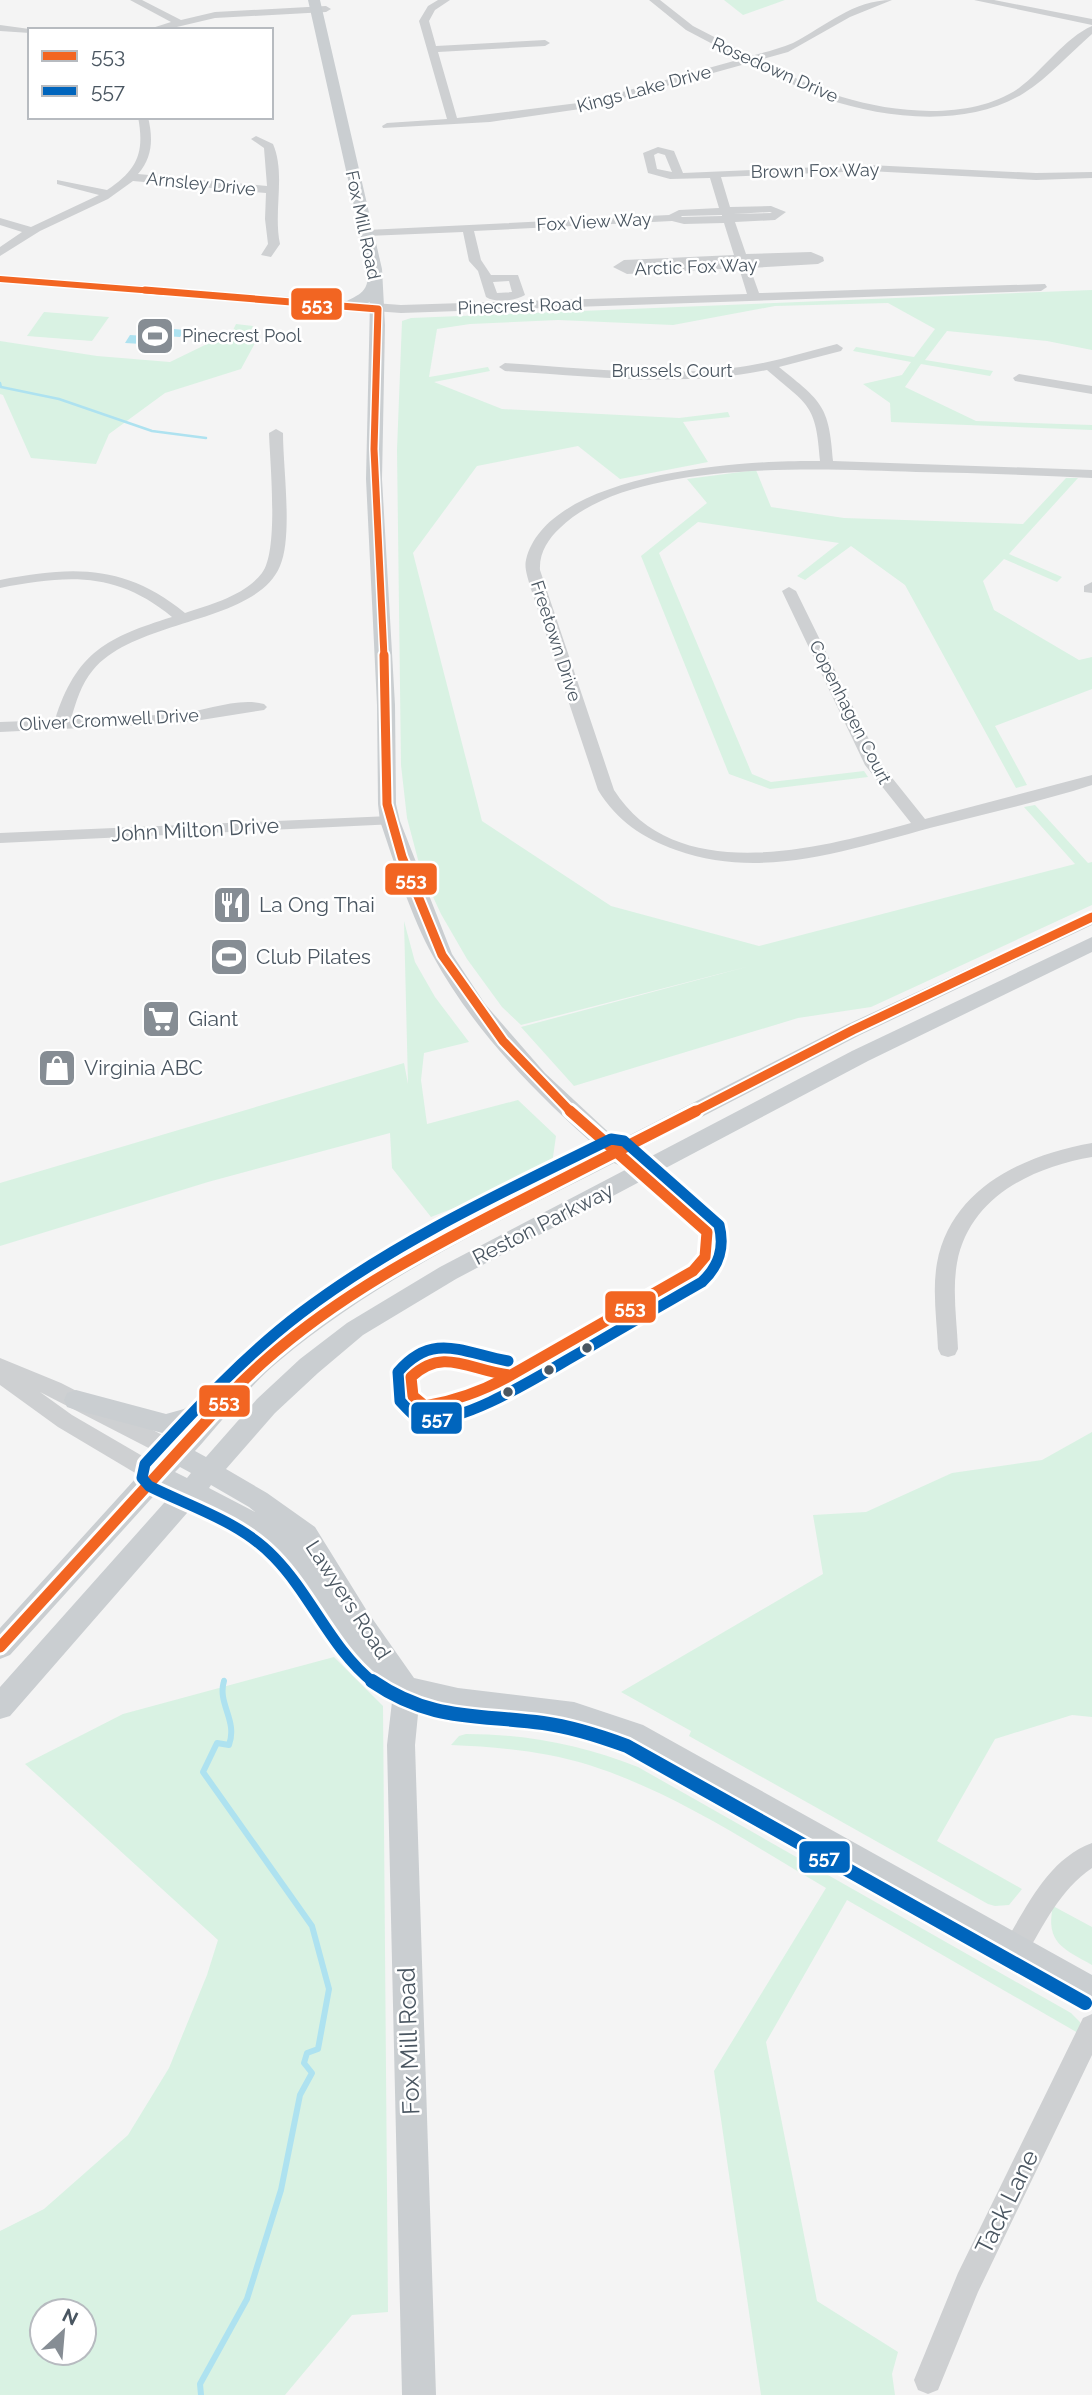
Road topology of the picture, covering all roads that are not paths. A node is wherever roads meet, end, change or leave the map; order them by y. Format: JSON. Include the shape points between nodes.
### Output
{"nodes":[{"id":1,"x":135,"y":0,"type":"edge"},
{"id":2,"x":253,"y":0,"type":"edge"},
{"id":3,"x":445,"y":0,"type":"edge"},
{"id":4,"x":654,"y":0,"type":"edge"},
{"id":5,"x":887,"y":0,"type":"edge"},
{"id":6,"x":979,"y":0,"type":"edge"},
{"id":7,"x":320,"y":4,"type":"edge"},
{"id":8,"x":256,"y":16,"type":"junction"},
{"id":9,"x":177,"y":22,"type":"junction"},
{"id":10,"x":1092,"y":22,"type":"edge"},
{"id":11,"x":0,"y":27,"type":"edge"},
{"id":12,"x":158,"y":28,"type":"edge"},
{"id":13,"x":1092,"y":29,"type":"edge"},
{"id":14,"x":28,"y":30,"type":"edge"},
{"id":15,"x":545,"y":43,"type":"dead end"},
{"id":16,"x":432,"y":49,"type":"junction"},
{"id":17,"x":751,"y":60,"type":"junction"},
{"id":18,"x":143,"y":119,"type":"edge"},
{"id":19,"x":453,"y":122,"type":"junction"},
{"id":20,"x":387,"y":126,"type":"dead end"},
{"id":21,"x":256,"y":139,"type":"dead end"},
{"id":22,"x":998,"y":163,"type":"dead end"},
{"id":23,"x":1019,"y":164,"type":"dead end"},
{"id":24,"x":952,"y":172,"type":"junction"},
{"id":25,"x":713,"y":174,"type":"junction"},
{"id":26,"x":678,"y":175,"type":"dead end"},
{"id":27,"x":1023,"y":176,"type":"junction"},
{"id":28,"x":1092,"y":176,"type":"edge"},
{"id":29,"x":130,"y":177,"type":"junction"},
{"id":30,"x":61,"y":183,"type":"dead end"},
{"id":31,"x":272,"y":190,"type":"junction"},
{"id":32,"x":108,"y":194,"type":"junction"},
{"id":33,"x":727,"y":215,"type":"junction"},
{"id":34,"x":0,"y":221,"type":"edge"},
{"id":35,"x":31,"y":231,"type":"junction"},
{"id":36,"x":470,"y":234,"type":"junction"},
{"id":37,"x":367,"y":236,"type":"junction"},
{"id":38,"x":0,"y":253,"type":"edge"},
{"id":39,"x":267,"y":255,"type":"dead end"},
{"id":40,"x":743,"y":262,"type":"junction"},
{"id":41,"x":0,"y":279,"type":"edge"},
{"id":42,"x":487,"y":279,"type":"dead end"},
{"id":43,"x":375,"y":280,"type":"junction"},
{"id":44,"x":1041,"y":287,"type":"dead end"},
{"id":45,"x":754,"y":297,"type":"junction"},
{"id":46,"x":345,"y":307,"type":"junction"},
{"id":47,"x":378,"y":309,"type":"junction"},
{"id":48,"x":837,"y":348,"type":"dead end"},
{"id":49,"x":770,"y":366,"type":"junction"},
{"id":50,"x":505,"y":367,"type":"dead end"},
{"id":51,"x":1019,"y":378,"type":"dead end"},
{"id":52,"x":1092,"y":390,"type":"edge"},
{"id":53,"x":276,"y":433,"type":"dead end"},
{"id":54,"x":827,"y":465,"type":"junction"},
{"id":55,"x":1092,"y":474,"type":"edge"},
{"id":56,"x":0,"y":584,"type":"edge"},
{"id":57,"x":789,"y":591,"type":"dead end"},
{"id":58,"x":183,"y":618,"type":"junction"},
{"id":59,"x":260,"y":707,"type":"dead end"},
{"id":60,"x":62,"y":723,"type":"junction"},
{"id":61,"x":0,"y":727,"type":"edge"},
{"id":62,"x":1092,"y":780,"type":"edge"},
{"id":63,"x":390,"y":821,"type":"junction"},
{"id":64,"x":921,"y":825,"type":"junction"},
{"id":65,"x":0,"y":838,"type":"edge"},
{"id":66,"x":1092,"y":917,"type":"edge"},
{"id":67,"x":1092,"y":944,"type":"edge"},
{"id":68,"x":1092,"y":1150,"type":"edge"},
{"id":69,"x":616,"y":1153,"type":"junction"},
{"id":70,"x":641,"y":1173,"type":"junction"},
{"id":71,"x":948,"y":1349,"type":"dead end"},
{"id":72,"x":0,"y":1366,"type":"edge"},
{"id":73,"x":0,"y":1374,"type":"edge"},
{"id":74,"x":240,"y":1384,"type":"junction"},
{"id":75,"x":76,"y":1400,"type":"junction"},
{"id":76,"x":176,"y":1452,"type":"junction"},
{"id":77,"x":208,"y":1471,"type":"junction"},
{"id":78,"x":155,"y":1474,"type":"junction"},
{"id":79,"x":190,"y":1493,"type":"junction"},
{"id":80,"x":0,"y":1647,"type":"edge"},
{"id":81,"x":407,"y":1688,"type":"junction"},
{"id":82,"x":0,"y":1707,"type":"edge"},
{"id":83,"x":1092,"y":1854,"type":"edge"},
{"id":84,"x":1016,"y":1948,"type":"junction"},
{"id":85,"x":1092,"y":1991,"type":"edge"},
{"id":86,"x":1092,"y":2028,"type":"edge"},
{"id":87,"x":928,"y":2380,"type":"dead end"},
{"id":88,"x":419,"y":2395,"type":"edge"}],
"edges":[{"from":1,"to":9,"type":"street"},
{"from":2,"to":8,"type":"street"},
{"from":3,"to":16,"type":"street","via":[[424,18]]},
{"from":4,"to":17,"type":"street","name":"Rosedown Drive","via":[[685,27]]},
{"from":5,"to":17,"type":"street","name":"Kings Lake Drive","via":[[854,10],[798,45]]},
{"from":6,"to":10,"type":"street"},
{"from":7,"to":8,"type":"street"},
{"from":7,"to":37,"type":"main road","name":"Fox Mill Road"},
{"from":8,"to":9,"type":"street","via":[[215,15]]},
{"from":9,"to":12,"type":"street"},
{"from":11,"to":14,"type":"street"},
{"from":13,"to":17,"type":"street","name":"Rosedown Drive","via":[[1016,94],[956,110],[902,111],[852,103]]},
{"from":15,"to":16,"type":"street"},
{"from":16,"to":19,"type":"street"},
{"from":17,"to":19,"type":"street","name":"Kings Lake Drive","via":[[587,105]]},
{"from":18,"to":29,"type":"street","via":[[146,150]]},
{"from":19,"to":20,"type":"street","name":"Kings Lake Drive"},
{"from":21,"to":31,"type":"street","via":[[269,146],[274,158]]},
{"from":22,"to":24,"type":"street","name":"Brown Fox Way","via":[[955,165]]},
{"from":23,"to":27,"type":"street"},
{"from":24,"to":25,"type":"street","name":"Brown Fox Way","via":[[763,167]]},
{"from":24,"to":27,"type":"street","name":"Brown Fox Way"},
{"from":25,"to":26,"type":"street","name":"Brown Fox Way"},
{"from":25,"to":33,"type":"street"},
{"from":27,"to":28,"type":"street","name":"Brown Fox Way"},
{"from":29,"to":31,"type":"street","name":"Arnsley Drive"},
{"from":29,"to":32,"type":"street"},
{"from":30,"to":32,"type":"street"},
{"from":31,"to":39,"type":"street","via":[[269,223],[274,244]]},
{"from":32,"to":35,"type":"street"},
{"from":33,"to":36,"type":"street","name":"Fox View Way","via":[[684,221],[515,226],[512,237]]},
{"from":33,"to":40,"type":"street"},
{"from":34,"to":35,"type":"street"},
{"from":35,"to":38,"type":"street"},
{"from":36,"to":37,"type":"street","name":"Fox View Way","via":[[425,231]]},
{"from":36,"to":42,"type":"street","via":[[475,261]]},
{"from":37,"to":43,"type":"main road","name":"Fox Mill Road"},
{"from":40,"to":40,"type":"street","name":"Arctic Fox Way","via":[[814,262],[818,259],[811,256]]},
{"from":40,"to":40,"type":"street","name":"Arctic Fox Way","via":[[624,263],[619,267],[627,270]]},
{"from":40,"to":45,"type":"street"},
{"from":41,"to":46,"type":"street","name":"Pinecrest Road"},
{"from":43,"to":46,"type":"main road","via":[[363,301]]},
{"from":43,"to":47,"type":"main road","name":"Fox Mill Road"},
{"from":44,"to":45,"type":"street","name":"Pinecrest Road"},
{"from":45,"to":47,"type":"street","name":"Pinecrest Road"},
{"from":46,"to":47,"type":"street","name":"Pinecrest Road"},
{"from":47,"to":63,"type":"main road","name":"Fox Mill Road","via":[[374,449]]},
{"from":48,"to":49,"type":"street","name":"Brussels Court"},
{"from":49,"to":50,"type":"street","name":"Brussels Court","via":[[685,375]]},
{"from":49,"to":54,"type":"street","via":[[820,415]]},
{"from":51,"to":52,"type":"street"},
{"from":53,"to":58,"type":"street","via":[[274,564],[260,583],[242,596]]},
{"from":54,"to":55,"type":"street","name":"Freetown Drive"},
{"from":54,"to":64,"type":"street","name":"Freetown Drive","via":[[716,470],[605,497],[575,510],[546,532],[533,570],[606,790],[636,825],[692,850],[758,859],[798,856]]},
{"from":56,"to":58,"type":"street","via":[[59,575],[102,576],[149,590]]},
{"from":57,"to":64,"type":"street","name":"Copenhagen Court","via":[[873,765]]},
{"from":58,"to":60,"type":"street","via":[[138,633],[96,658],[72,687]]},
{"from":59,"to":60,"type":"street","name":"Oliver Cromwell Drive","via":[[182,718]]},
{"from":60,"to":61,"type":"street","name":"Oliver Cromwell Drive"},
{"from":62,"to":64,"type":"street","name":"Freetown Drive"},
{"from":63,"to":65,"type":"street","name":"John Milton Drive"},
{"from":63,"to":69,"type":"main road","name":"Fox Mill Road","via":[[442,955],[478,1009],[537,1078]]},
{"from":66,"to":69,"type":"main road","name":"Reston Parkway","via":[[853,1030]]},
{"from":67,"to":70,"type":"main road","name":"Reston Parkway","via":[[860,1056]]},
{"from":68,"to":71,"type":"street","via":[[1020,1171],[1000,1183],[969,1214],[957,1233],[946,1274]]},
{"from":69,"to":70,"type":"main road","name":"Fox Mill Road"},
{"from":69,"to":74,"type":"main road","name":"Reston Parkway","via":[[378,1277],[305,1327]]},
{"from":70,"to":77,"type":"main road","name":"Reston Parkway","via":[[448,1273],[355,1329],[266,1406]]},
{"from":72,"to":75,"type":"street"},
{"from":73,"to":78,"type":"street","via":[[65,1421]]},
{"from":74,"to":75,"type":"main road","via":[[192,1416],[166,1424]]},
{"from":74,"to":76,"type":"main road","name":"Reston Parkway"},
{"from":75,"to":76,"type":"street"},
{"from":76,"to":77,"type":"main road","name":"Lawyers Road"},
{"from":76,"to":78,"type":"main road","name":"Reston Parkway"},
{"from":77,"to":79,"type":"main road","name":"Reston Parkway"},
{"from":77,"to":81,"type":"main road","name":"Lawyers Road","via":[[279,1513],[306,1535]]},
{"from":78,"to":79,"type":"main road","name":"Lawyers Road"},
{"from":78,"to":80,"type":"main road"},
{"from":79,"to":81,"type":"main road","name":"Lawyers Road","via":[[254,1525],[282,1545],[362,1658]]},
{"from":79,"to":82,"type":"main road"},
{"from":81,"to":84,"type":"main road","name":"Lawyers Road","via":[[449,1698],[560,1711],[627,1730]]},
{"from":81,"to":88,"type":"main road","name":"Fox Mill Road","via":[[401,1745]]},
{"from":83,"to":84,"type":"street","via":[[1068,1869],[1051,1888]]},
{"from":84,"to":85,"type":"main road","name":"Lawyers Road"},
{"from":86,"to":87,"type":"street","name":"Tack Lane","via":[[968,2283]]}]}
